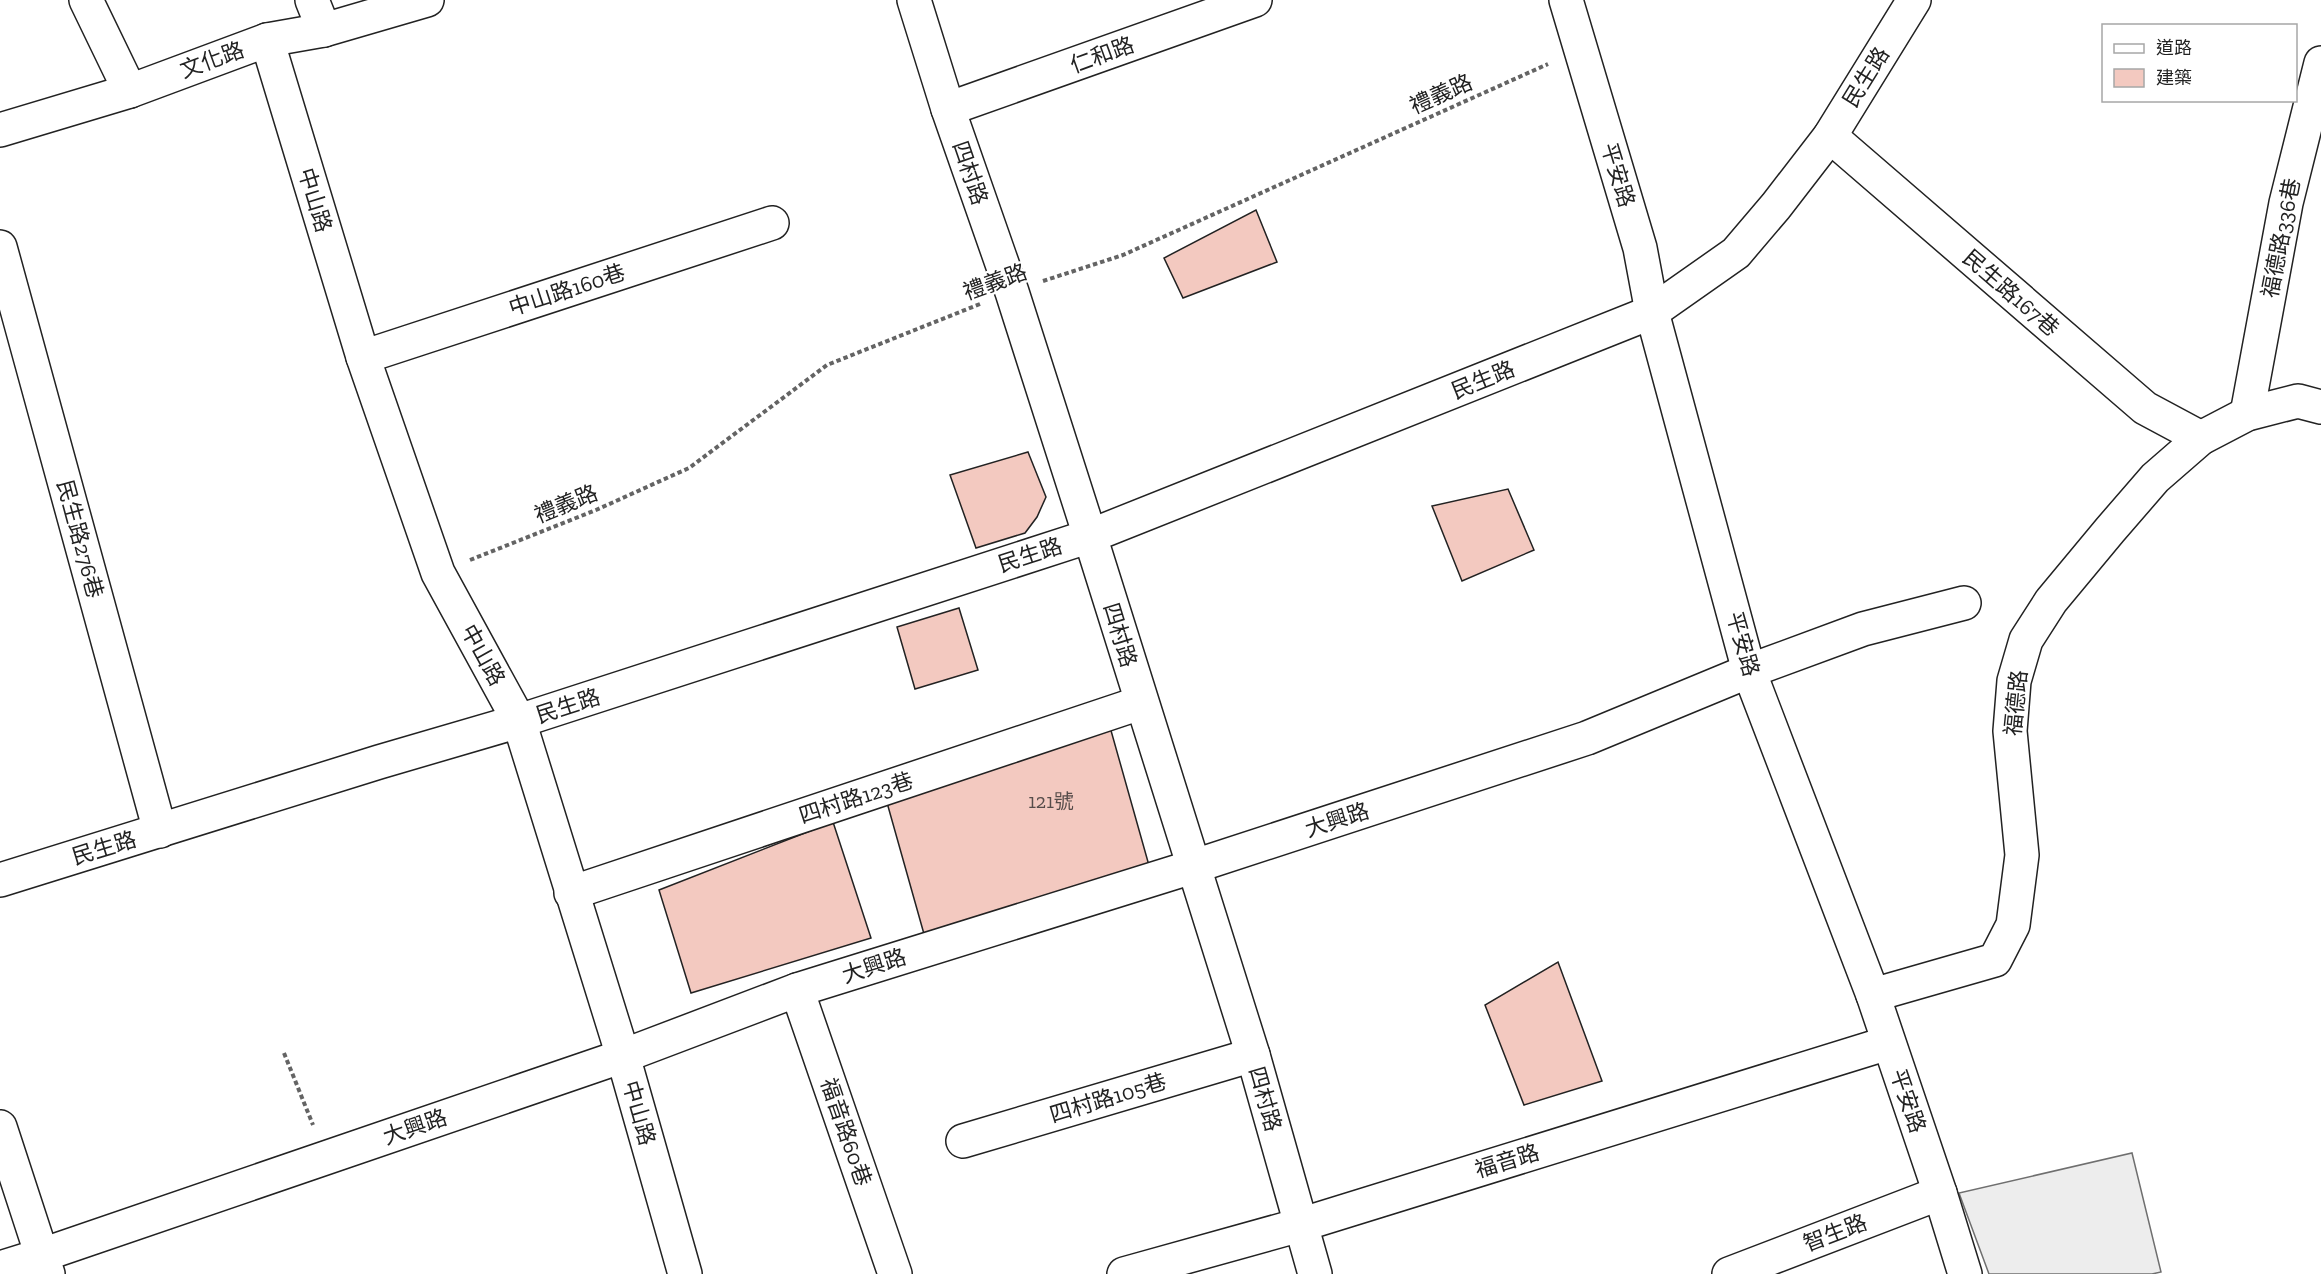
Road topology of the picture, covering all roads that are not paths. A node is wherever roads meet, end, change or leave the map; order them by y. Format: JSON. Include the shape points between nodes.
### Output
{"nodes":[{"id":1,"x":86,"y":0,"type":"edge"},
{"id":2,"x":312,"y":0,"type":"edge"},
{"id":3,"x":427,"y":0,"type":"edge"},
{"id":4,"x":914,"y":0,"type":"edge"},
{"id":5,"x":1255,"y":0,"type":"edge"},
{"id":6,"x":1566,"y":0,"type":"edge"},
{"id":7,"x":1914,"y":0,"type":"edge"},
{"id":8,"x":324,"y":30,"type":"junction"},
{"id":9,"x":267,"y":40,"type":"junction"},
{"id":10,"x":2321,"y":63,"type":"edge"},
{"id":11,"x":130,"y":91,"type":"junction"},
{"id":12,"x":948,"y":110,"type":"junction"},
{"id":13,"x":0,"y":130,"type":"edge"},
{"id":14,"x":1830,"y":136,"type":"junction"},
{"id":15,"x":772,"y":223,"type":"dead end"},
{"id":16,"x":0,"y":247,"type":"edge"},
{"id":17,"x":1652,"y":312,"type":"junction"},
{"id":18,"x":363,"y":357,"type":"junction"},
{"id":19,"x":2321,"y":407,"type":"edge"},
{"id":20,"x":2247,"y":414,"type":"junction"},
{"id":21,"x":2201,"y":438,"type":"junction"},
{"id":22,"x":1090,"y":536,"type":"junction"},
{"id":23,"x":1964,"y":603,"type":"dead end"},
{"id":24,"x":1749,"y":671,"type":"junction"},
{"id":25,"x":1140,"y":703,"type":"junction"},
{"id":26,"x":519,"y":722,"type":"junction"},
{"id":27,"x":160,"y":831,"type":"junction"},
{"id":28,"x":1192,"y":867,"type":"junction"},
{"id":29,"x":0,"y":880,"type":"edge"},
{"id":30,"x":571,"y":893,"type":"junction"},
{"id":31,"x":797,"y":990,"type":"junction"},
{"id":32,"x":1873,"y":995,"type":"junction"},
{"id":33,"x":1888,"y":1043,"type":"junction"},
{"id":34,"x":1252,"y":1055,"type":"junction"},
{"id":35,"x":623,"y":1056,"type":"junction"},
{"id":36,"x":0,"y":1127,"type":"edge"},
{"id":37,"x":963,"y":1141,"type":"dead end"},
{"id":38,"x":1940,"y":1193,"type":"junction"},
{"id":39,"x":1300,"y":1225,"type":"junction"},
{"id":40,"x":45,"y":1265,"type":"edge"},
{"id":41,"x":0,"y":1268,"type":"edge"},
{"id":42,"x":685,"y":1274,"type":"edge"},
{"id":43,"x":895,"y":1274,"type":"edge"},
{"id":44,"x":1124,"y":1274,"type":"edge"},
{"id":45,"x":1314,"y":1274,"type":"edge"},
{"id":46,"x":1729,"y":1274,"type":"edge"},
{"id":47,"x":1965,"y":1274,"type":"edge"}],
"edges":[{"from":1,"to":11,"type":"street"},
{"from":2,"to":8,"type":"street"},
{"from":3,"to":8,"type":"street","name":"文化路"},
{"from":4,"to":12,"type":"street","name":"四村路"},
{"from":5,"to":12,"type":"street","name":"仁和路"},
{"from":6,"to":17,"type":"street","name":"平安路","via":[[1640,248]]},
{"from":7,"to":14,"type":"street","name":"民生路"},
{"from":8,"to":9,"type":"street","name":"文化路"},
{"from":9,"to":11,"type":"street","name":"文化路"},
{"from":9,"to":18,"type":"street","name":"中山路"},
{"from":10,"to":20,"type":"street","name":"福德路336巷","via":[[2286,203]]},
{"from":11,"to":13,"type":"street","name":"文化路"},
{"from":12,"to":22,"type":"street","name":"四村路","via":[[1012,292]]},
{"from":14,"to":17,"type":"street","name":"民生路","via":[[1736,253]]},
{"from":14,"to":21,"type":"street","name":"民生路167巷","via":[[2145,408]]},
{"from":15,"to":18,"type":"street","name":"中山路160巷"},
{"from":16,"to":27,"type":"street","name":"民生路276巷"},
{"from":17,"to":22,"type":"street","name":"民生路"},
{"from":17,"to":24,"type":"street","name":"平安路"},
{"from":18,"to":26,"type":"street","name":"中山路","via":[[438,573]]},
{"from":19,"to":20,"type":"street","name":"福德路","via":[[2298,401]]},
{"from":20,"to":21,"type":"street","name":"福德路"},
{"from":21,"to":32,"type":"street","name":"福德路","via":[[2155,478],[2051,601],[2026,640],[2014,681],[2010,731],[2022,855],[2013,924],[1995,960]]},
{"from":22,"to":25,"type":"street","name":"四村路"},
{"from":22,"to":26,"type":"street","name":"民生路"},
{"from":23,"to":24,"type":"street","name":"大興路","via":[[1863,629]]},
{"from":24,"to":28,"type":"street","name":"大興路","via":[[1587,738]]},
{"from":24,"to":32,"type":"street","name":"平安路"},
{"from":25,"to":28,"type":"street","name":"四村路"},
{"from":25,"to":30,"type":"street","name":"四村路123巷"},
{"from":26,"to":27,"type":"street","name":"民生路"},
{"from":26,"to":30,"type":"street","name":"中山路"},
{"from":27,"to":29,"type":"street","name":"民生路"},
{"from":28,"to":31,"type":"street","name":"大興路"},
{"from":28,"to":34,"type":"street","name":"四村路"},
{"from":30,"to":35,"type":"street","name":"中山路"},
{"from":31,"to":35,"type":"street","name":"大興路"},
{"from":31,"to":43,"type":"street","name":"福音路60巷"},
{"from":32,"to":33,"type":"street","name":"平安路"},
{"from":33,"to":38,"type":"street","name":"平安路"},
{"from":33,"to":39,"type":"street","name":"福音路"},
{"from":34,"to":37,"type":"street","name":"四村路105巷"},
{"from":34,"to":39,"type":"street","name":"四村路"},
{"from":35,"to":40,"type":"street","name":"大興路","via":[[326,1157]]},
{"from":35,"to":42,"type":"street","name":"中山路"},
{"from":36,"to":40,"type":"street"},
{"from":38,"to":46,"type":"street","name":"智生路"},
{"from":38,"to":47,"type":"street","name":"平安路"},
{"from":39,"to":44,"type":"street","name":"福音路"},
{"from":39,"to":45,"type":"street","name":"四村路"},
{"from":40,"to":41,"type":"street","name":"大興路"}]}
